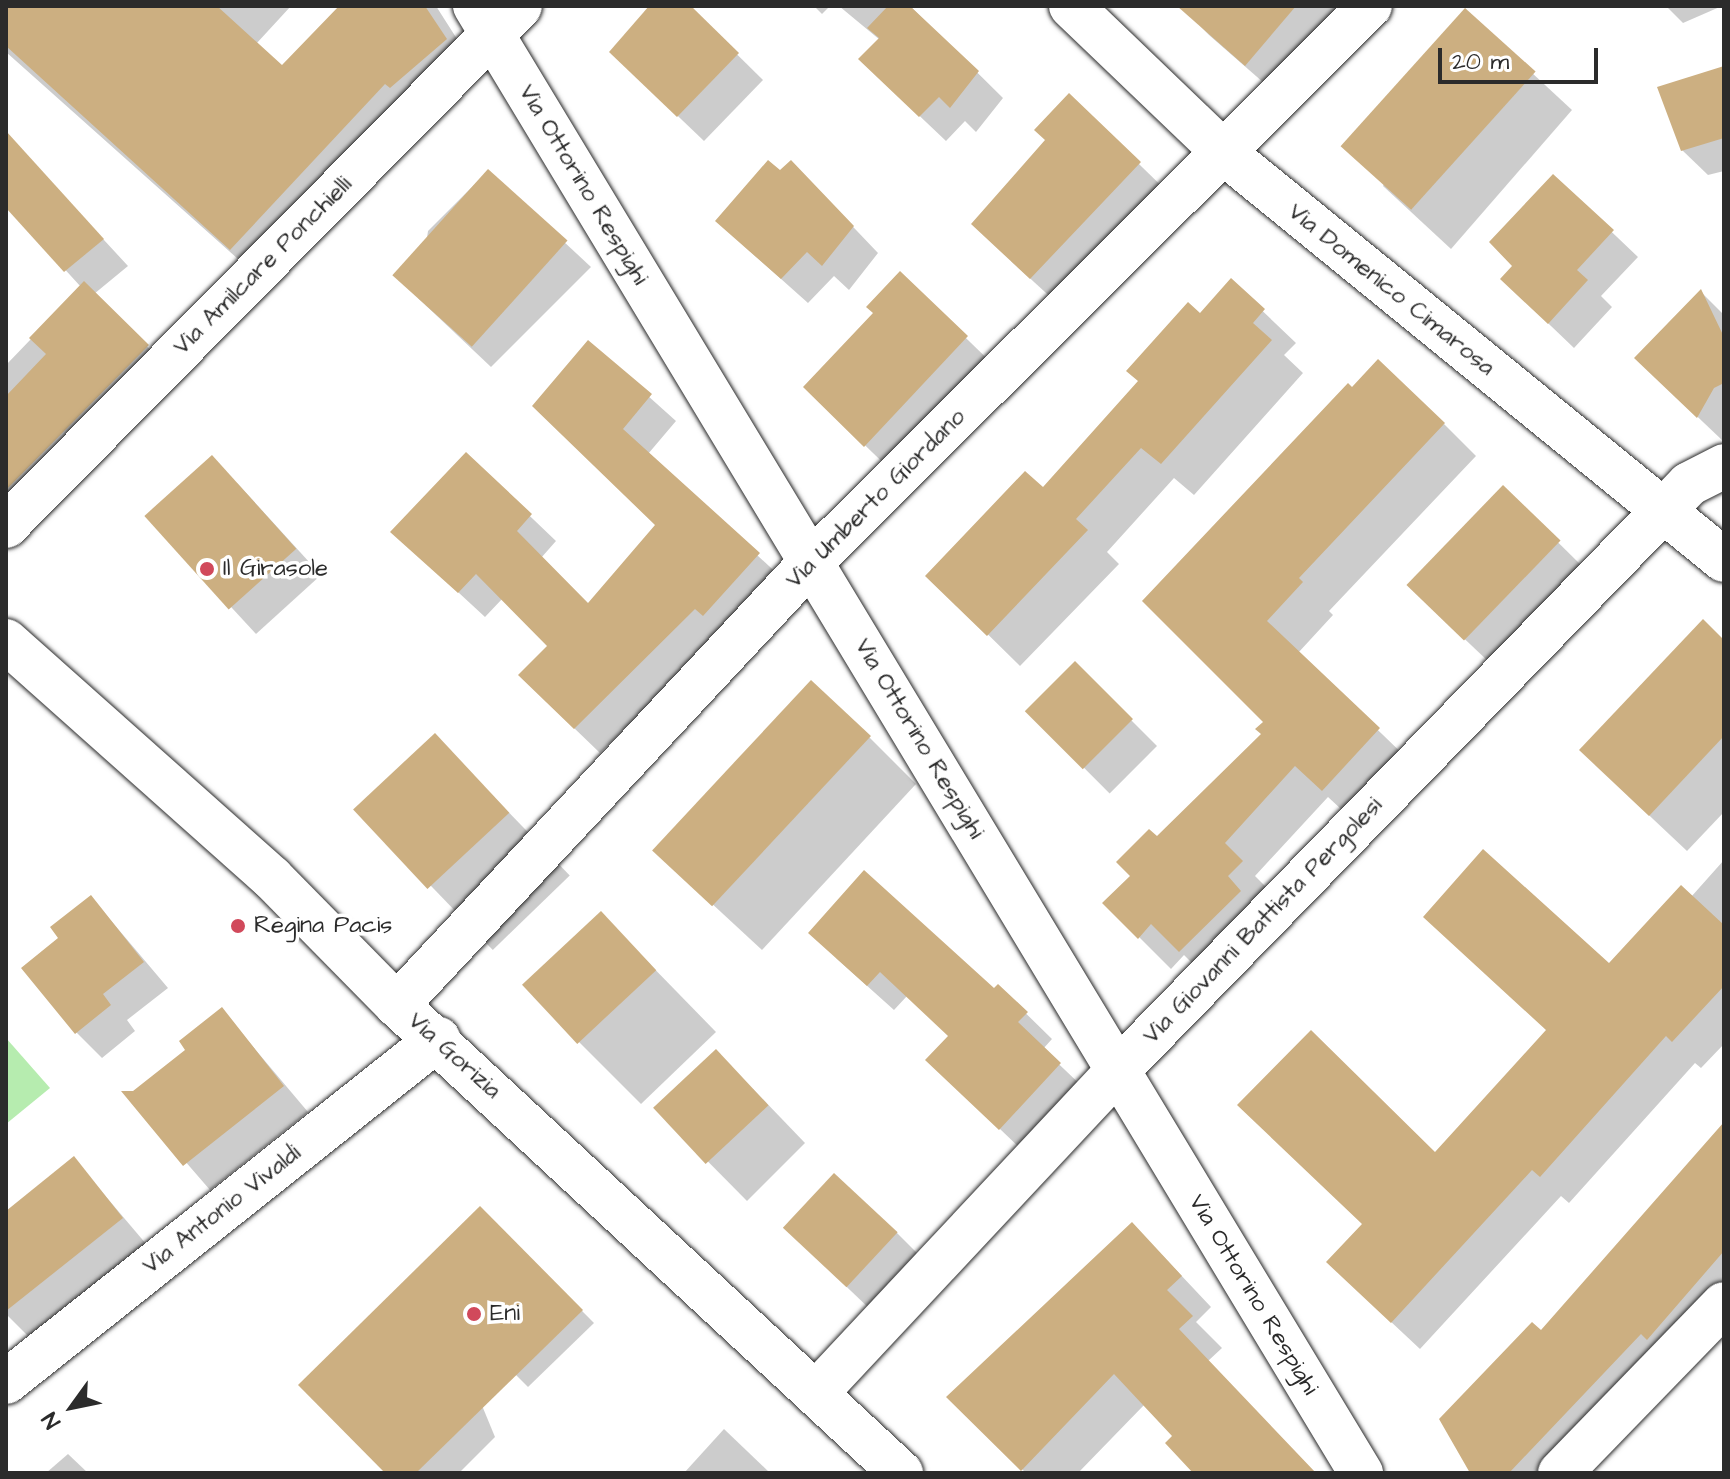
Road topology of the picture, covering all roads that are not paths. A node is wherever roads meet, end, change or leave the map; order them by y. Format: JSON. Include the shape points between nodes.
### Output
{"nodes":[{"id":1,"x":1071,"y":6,"type":"edge"},
{"id":2,"x":1370,"y":6,"type":"edge"},
{"id":3,"x":496,"y":16,"type":"edge"},
{"id":4,"x":1223,"y":152,"type":"junction"},
{"id":5,"x":1724,"y":466,"type":"edge"},
{"id":6,"x":1663,"y":511,"type":"junction"},
{"id":7,"x":6,"y":526,"type":"edge"},
{"id":8,"x":1724,"y":560,"type":"edge"},
{"id":9,"x":812,"y":561,"type":"junction"},
{"id":10,"x":6,"y":641,"type":"edge"},
{"id":11,"x":397,"y":1005,"type":"junction"},
{"id":12,"x":438,"y":1039,"type":"junction"},
{"id":13,"x":1117,"y":1071,"type":"junction"},
{"id":14,"x":1724,"y":1304,"type":"edge"},
{"id":15,"x":6,"y":1382,"type":"edge"},
{"id":16,"x":817,"y":1392,"type":"junction"},
{"id":17,"x":901,"y":1473,"type":"edge"},
{"id":18,"x":1361,"y":1473,"type":"edge"},
{"id":19,"x":1560,"y":1473,"type":"edge"}],
"edges":[{"from":1,"to":4,"type":"street","name":"Via Domenico Cimarosa"},
{"from":2,"to":4,"type":"street","name":"Via Umberto Giordano"},
{"from":3,"to":7,"type":"street","name":"Via Amilcare Ponchielli"},
{"from":3,"to":9,"type":"street","name":"Via Ottorino Respighi"},
{"from":4,"to":6,"type":"street","name":"Via Domenico Cimarosa"},
{"from":4,"to":9,"type":"street","name":"Via Umberto Giordano"},
{"from":5,"to":6,"type":"street","name":"Via Giovanni Battista Pergolesi","via":[[1689,484]]},
{"from":6,"to":8,"type":"street","name":"Via Domenico Cimarosa"},
{"from":6,"to":13,"type":"street","name":"Via Giovanni Battista Pergolesi"},
{"from":9,"to":11,"type":"street","name":"Via Umberto Giordano"},
{"from":9,"to":13,"type":"street","name":"Via Ottorino Respighi"},
{"from":10,"to":11,"type":"street","name":"Via Gorizia","via":[[272,878]]},
{"from":11,"to":12,"type":"street","name":"Via Gorizia"},
{"from":12,"to":15,"type":"street","name":"Via Antonio Vivaldi"},
{"from":12,"to":16,"type":"street","name":"Via Gorizia"},
{"from":13,"to":16,"type":"street","name":"Via Giovanni Battista Pergolesi"},
{"from":13,"to":18,"type":"street","name":"Via Ottorino Respighi"},
{"from":14,"to":19,"type":"street"},
{"from":16,"to":17,"type":"street","name":"Via Gorizia"}]}
